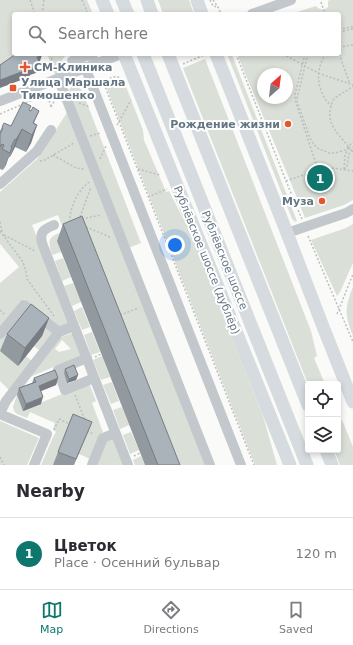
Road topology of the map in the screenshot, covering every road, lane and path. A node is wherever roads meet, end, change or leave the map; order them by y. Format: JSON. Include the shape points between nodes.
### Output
{"nodes":[{"id":1,"x":30,"y":0,"type":"edge"},
{"id":2,"x":44,"y":0,"type":"edge"},
{"id":3,"x":82,"y":0,"type":"edge"},
{"id":4,"x":102,"y":0,"type":"edge"},
{"id":5,"x":122,"y":0,"type":"edge"},
{"id":6,"x":147,"y":0,"type":"edge"},
{"id":7,"x":197,"y":0,"type":"edge"},
{"id":8,"x":210,"y":0,"type":"edge"},
{"id":9,"x":213,"y":0,"type":"edge"},
{"id":10,"x":291,"y":0,"type":"edge"},
{"id":11,"x":321,"y":2,"type":"dead end"},
{"id":12,"x":218,"y":7,"type":"junction"},
{"id":13,"x":34,"y":12,"type":"edge"},
{"id":14,"x":42,"y":12,"type":"edge"},
{"id":15,"x":87,"y":12,"type":"edge"},
{"id":16,"x":107,"y":12,"type":"edge"},
{"id":17,"x":127,"y":12,"type":"edge"},
{"id":18,"x":151,"y":12,"type":"edge"},
{"id":19,"x":201,"y":12,"type":"edge"},
{"id":20,"x":220,"y":12,"type":"edge"},
{"id":21,"x":258,"y":12,"type":"edge"},
{"id":22,"x":324,"y":12,"type":"edge"},
{"id":23,"x":353,"y":28,"type":"edge"},
{"id":24,"x":341,"y":30,"type":"edge"},
{"id":25,"x":353,"y":45,"type":"edge"},
{"id":26,"x":341,"y":48,"type":"edge"},
{"id":27,"x":51,"y":56,"type":"edge"},
{"id":28,"x":115,"y":56,"type":"edge"},
{"id":29,"x":125,"y":56,"type":"edge"},
{"id":30,"x":145,"y":56,"type":"edge"},
{"id":31,"x":150,"y":56,"type":"edge"},
{"id":32,"x":169,"y":56,"type":"edge"},
{"id":33,"x":207,"y":56,"type":"edge"},
{"id":34,"x":210,"y":56,"type":"edge"},
{"id":35,"x":237,"y":56,"type":"edge"},
{"id":36,"x":287,"y":56,"type":"edge"},
{"id":37,"x":306,"y":56,"type":"edge"},
{"id":38,"x":325,"y":56,"type":"edge"},
{"id":39,"x":339,"y":56,"type":"edge"},
{"id":40,"x":181,"y":65,"type":"dead end"},
{"id":41,"x":304,"y":65,"type":"junction"},
{"id":42,"x":85,"y":67,"type":"junction"},
{"id":43,"x":318,"y":73,"type":"junction"},
{"id":44,"x":58,"y":78,"type":"junction"},
{"id":45,"x":122,"y":78,"type":"dead end"},
{"id":46,"x":160,"y":80,"type":"dead end"},
{"id":47,"x":350,"y":84,"type":"junction"},
{"id":48,"x":353,"y":86,"type":"edge"},
{"id":49,"x":83,"y":87,"type":"dead end"},
{"id":50,"x":62,"y":88,"type":"junction"},
{"id":51,"x":48,"y":94,"type":"junction"},
{"id":52,"x":132,"y":99,"type":"dead end"},
{"id":53,"x":0,"y":101,"type":"edge"},
{"id":54,"x":331,"y":106,"type":"junction"},
{"id":55,"x":51,"y":107,"type":"dead end"},
{"id":56,"x":0,"y":114,"type":"edge"},
{"id":57,"x":119,"y":122,"type":"junction"},
{"id":58,"x":51,"y":130,"type":"dead end"},
{"id":59,"x":112,"y":135,"type":"junction"},
{"id":60,"x":353,"y":142,"type":"edge"},
{"id":61,"x":349,"y":147,"type":"junction"},
{"id":62,"x":353,"y":147,"type":"edge"},
{"id":63,"x":351,"y":150,"type":"junction"},
{"id":64,"x":353,"y":152,"type":"edge"},
{"id":65,"x":53,"y":155,"type":"dead end"},
{"id":66,"x":348,"y":164,"type":"junction"},
{"id":67,"x":138,"y":169,"type":"junction"},
{"id":68,"x":343,"y":169,"type":"junction"},
{"id":69,"x":95,"y":170,"type":"junction"},
{"id":70,"x":318,"y":170,"type":"junction"},
{"id":71,"x":160,"y":175,"type":"dead end"},
{"id":72,"x":91,"y":181,"type":"dead end"},
{"id":73,"x":286,"y":181,"type":"junction"},
{"id":74,"x":93,"y":183,"type":"dead end"},
{"id":75,"x":0,"y":184,"type":"edge"},
{"id":76,"x":167,"y":190,"type":"dead end"},
{"id":77,"x":149,"y":197,"type":"junction"},
{"id":78,"x":85,"y":201,"type":"dead end"},
{"id":79,"x":137,"y":201,"type":"junction"},
{"id":80,"x":353,"y":209,"type":"edge"},
{"id":81,"x":101,"y":215,"type":"dead end"},
{"id":82,"x":80,"y":220,"type":"edge"},
{"id":83,"x":0,"y":222,"type":"edge"},
{"id":84,"x":54,"y":225,"type":"dead end"},
{"id":85,"x":85,"y":226,"type":"edge"},
{"id":86,"x":306,"y":226,"type":"junction"},
{"id":87,"x":70,"y":227,"type":"edge"},
{"id":88,"x":0,"y":231,"type":"edge"},
{"id":89,"x":287,"y":233,"type":"junction"},
{"id":90,"x":3,"y":234,"type":"junction"},
{"id":91,"x":110,"y":238,"type":"dead end"},
{"id":92,"x":47,"y":257,"type":"junction"},
{"id":93,"x":353,"y":274,"type":"edge"},
{"id":94,"x":144,"y":306,"type":"dead end"},
{"id":95,"x":339,"y":309,"type":"junction"},
{"id":96,"x":337,"y":314,"type":"dead end"},
{"id":97,"x":117,"y":317,"type":"edge"},
{"id":98,"x":66,"y":330,"type":"junction"},
{"id":99,"x":0,"y":334,"type":"edge"},
{"id":100,"x":353,"y":342,"type":"edge"},
{"id":101,"x":87,"y":358,"type":"junction"},
{"id":102,"x":94,"y":378,"type":"junction"},
{"id":103,"x":72,"y":387,"type":"junction"},
{"id":104,"x":3,"y":398,"type":"edge"},
{"id":105,"x":305,"y":398,"type":"edge"},
{"id":106,"x":353,"y":402,"type":"edge"},
{"id":107,"x":0,"y":414,"type":"edge"},
{"id":108,"x":72,"y":424,"type":"edge"},
{"id":109,"x":84,"y":430,"type":"edge"},
{"id":110,"x":90,"y":432,"type":"junction"},
{"id":111,"x":115,"y":433,"type":"junction"},
{"id":112,"x":47,"y":434,"type":"junction"},
{"id":113,"x":103,"y":438,"type":"junction"},
{"id":114,"x":327,"y":453,"type":"edge"},
{"id":115,"x":0,"y":457,"type":"edge"},
{"id":116,"x":4,"y":465,"type":"edge"},
{"id":117,"x":34,"y":465,"type":"edge"},
{"id":118,"x":92,"y":465,"type":"edge"},
{"id":119,"x":128,"y":465,"type":"edge"},
{"id":120,"x":210,"y":465,"type":"edge"},
{"id":121,"x":241,"y":465,"type":"edge"},
{"id":122,"x":254,"y":465,"type":"edge"},
{"id":123,"x":290,"y":465,"type":"edge"},
{"id":124,"x":307,"y":465,"type":"edge"},
{"id":125,"x":332,"y":465,"type":"edge"}],
"edges":[{"from":1,"to":13,"type":"path"},
{"from":2,"to":14,"type":"path"},
{"from":3,"to":15,"type":"path"},
{"from":4,"to":16,"type":"main road"},
{"from":5,"to":17,"type":"main road"},
{"from":6,"to":18,"type":"main road"},
{"from":7,"to":19,"type":"main road"},
{"from":8,"to":12,"type":"path","via":[[213,6]]},
{"from":9,"to":12,"type":"path"},
{"from":10,"to":21,"type":"street"},
{"from":11,"to":22,"type":"path"},
{"from":12,"to":20,"type":"path"},
{"from":23,"to":24,"type":"path"},
{"from":25,"to":26,"type":"path"},
{"from":27,"to":44,"type":"path"},
{"from":28,"to":42,"type":"street"},
{"from":29,"to":123,"type":"main road","name":"Рублёвское шоссе (дублёр)"},
{"from":30,"to":124,"type":"main road","name":"Рублёвское шоссе"},
{"from":31,"to":46,"type":"street"},
{"from":32,"to":105,"type":"main road"},
{"from":33,"to":40,"type":"path"},
{"from":34,"to":89,"type":"main road"},
{"from":35,"to":73,"type":"path"},
{"from":36,"to":41,"type":"path"},
{"from":37,"to":41,"type":"path"},
{"from":38,"to":43,"type":"path"},
{"from":39,"to":47,"type":"path"},
{"from":41,"to":43,"type":"path"},
{"from":41,"to":61,"type":"path","via":[[297,101],[312,142],[321,150],[335,154]]},
{"from":41,"to":70,"type":"path","via":[[295,100]]},
{"from":42,"to":44,"type":"street"},
{"from":42,"to":59,"type":"street"},
{"from":43,"to":47,"type":"path"},
{"from":43,"to":54,"type":"path","via":[[320,87],[326,102]]},
{"from":44,"to":50,"type":"street"},
{"from":44,"to":53,"type":"street"},
{"from":45,"to":57,"type":"path","via":[[116,76],[104,84]]},
{"from":47,"to":48,"type":"path"},
{"from":48,"to":54,"type":"path","via":[[335,98]]},
{"from":49,"to":50,"type":"path","via":[[73,84]]},
{"from":50,"to":51,"type":"path"},
{"from":50,"to":69,"type":"street"},
{"from":51,"to":55,"type":"path"},
{"from":51,"to":56,"type":"path"},
{"from":52,"to":57,"type":"path"},
{"from":54,"to":61,"type":"path","via":[[330,117],[334,129]]},
{"from":57,"to":59,"type":"path"},
{"from":57,"to":67,"type":"path"},
{"from":58,"to":75,"type":"street","via":[[37,151]]},
{"from":59,"to":69,"type":"path"},
{"from":59,"to":79,"type":"street"},
{"from":60,"to":61,"type":"path"},
{"from":61,"to":63,"type":"path"},
{"from":61,"to":68,"type":"path"},
{"from":62,"to":63,"type":"path"},
{"from":63,"to":64,"type":"path"},
{"from":63,"to":66,"type":"path"},
{"from":65,"to":69,"type":"path","via":[[76,168]]},
{"from":66,"to":68,"type":"path"},
{"from":66,"to":68,"type":"path","via":[[349,169],[353,171]]},
{"from":67,"to":71,"type":"path"},
{"from":67,"to":77,"type":"path"},
{"from":68,"to":70,"type":"path"},
{"from":69,"to":120,"type":"street"},
{"from":70,"to":73,"type":"path"},
{"from":72,"to":87,"type":"path","via":[[82,189],[74,203]]},
{"from":73,"to":86,"type":"path"},
{"from":74,"to":78,"type":"path"},
{"from":76,"to":77,"type":"path"},
{"from":77,"to":79,"type":"path"},
{"from":77,"to":122,"type":"path"},
{"from":79,"to":121,"type":"street"},
{"from":80,"to":86,"type":"street"},
{"from":81,"to":82,"type":"path"},
{"from":83,"to":90,"type":"path"},
{"from":84,"to":92,"type":"street","via":[[42,232],[40,237]]},
{"from":85,"to":91,"type":"path"},
{"from":86,"to":89,"type":"street"},
{"from":86,"to":95,"type":"path","via":[[309,239]]},
{"from":88,"to":90,"type":"path"},
{"from":89,"to":106,"type":"main road"},
{"from":90,"to":92,"type":"path"},
{"from":90,"to":98,"type":"path","via":[[23,262],[27,279]]},
{"from":92,"to":98,"type":"street"},
{"from":93,"to":95,"type":"path"},
{"from":94,"to":97,"type":"path"},
{"from":95,"to":96,"type":"path"},
{"from":95,"to":100,"type":"path"},
{"from":98,"to":99,"type":"street","via":[[24,305]]},
{"from":98,"to":101,"type":"street"},
{"from":98,"to":104,"type":"street"},
{"from":101,"to":102,"type":"street"},
{"from":101,"to":103,"type":"street","via":[[58,370],[65,390]]},
{"from":102,"to":103,"type":"street"},
{"from":102,"to":111,"type":"street"},
{"from":103,"to":110,"type":"path"},
{"from":104,"to":107,"type":"street"},
{"from":107,"to":112,"type":"street"},
{"from":108,"to":112,"type":"path","via":[[59,419],[54,430]]},
{"from":109,"to":110,"type":"path"},
{"from":110,"to":113,"type":"path"},
{"from":111,"to":113,"type":"street"},
{"from":111,"to":119,"type":"street"},
{"from":112,"to":117,"type":"street"},
{"from":113,"to":118,"type":"street"},
{"from":114,"to":125,"type":"main road"},
{"from":115,"to":116,"type":"path"}]}
